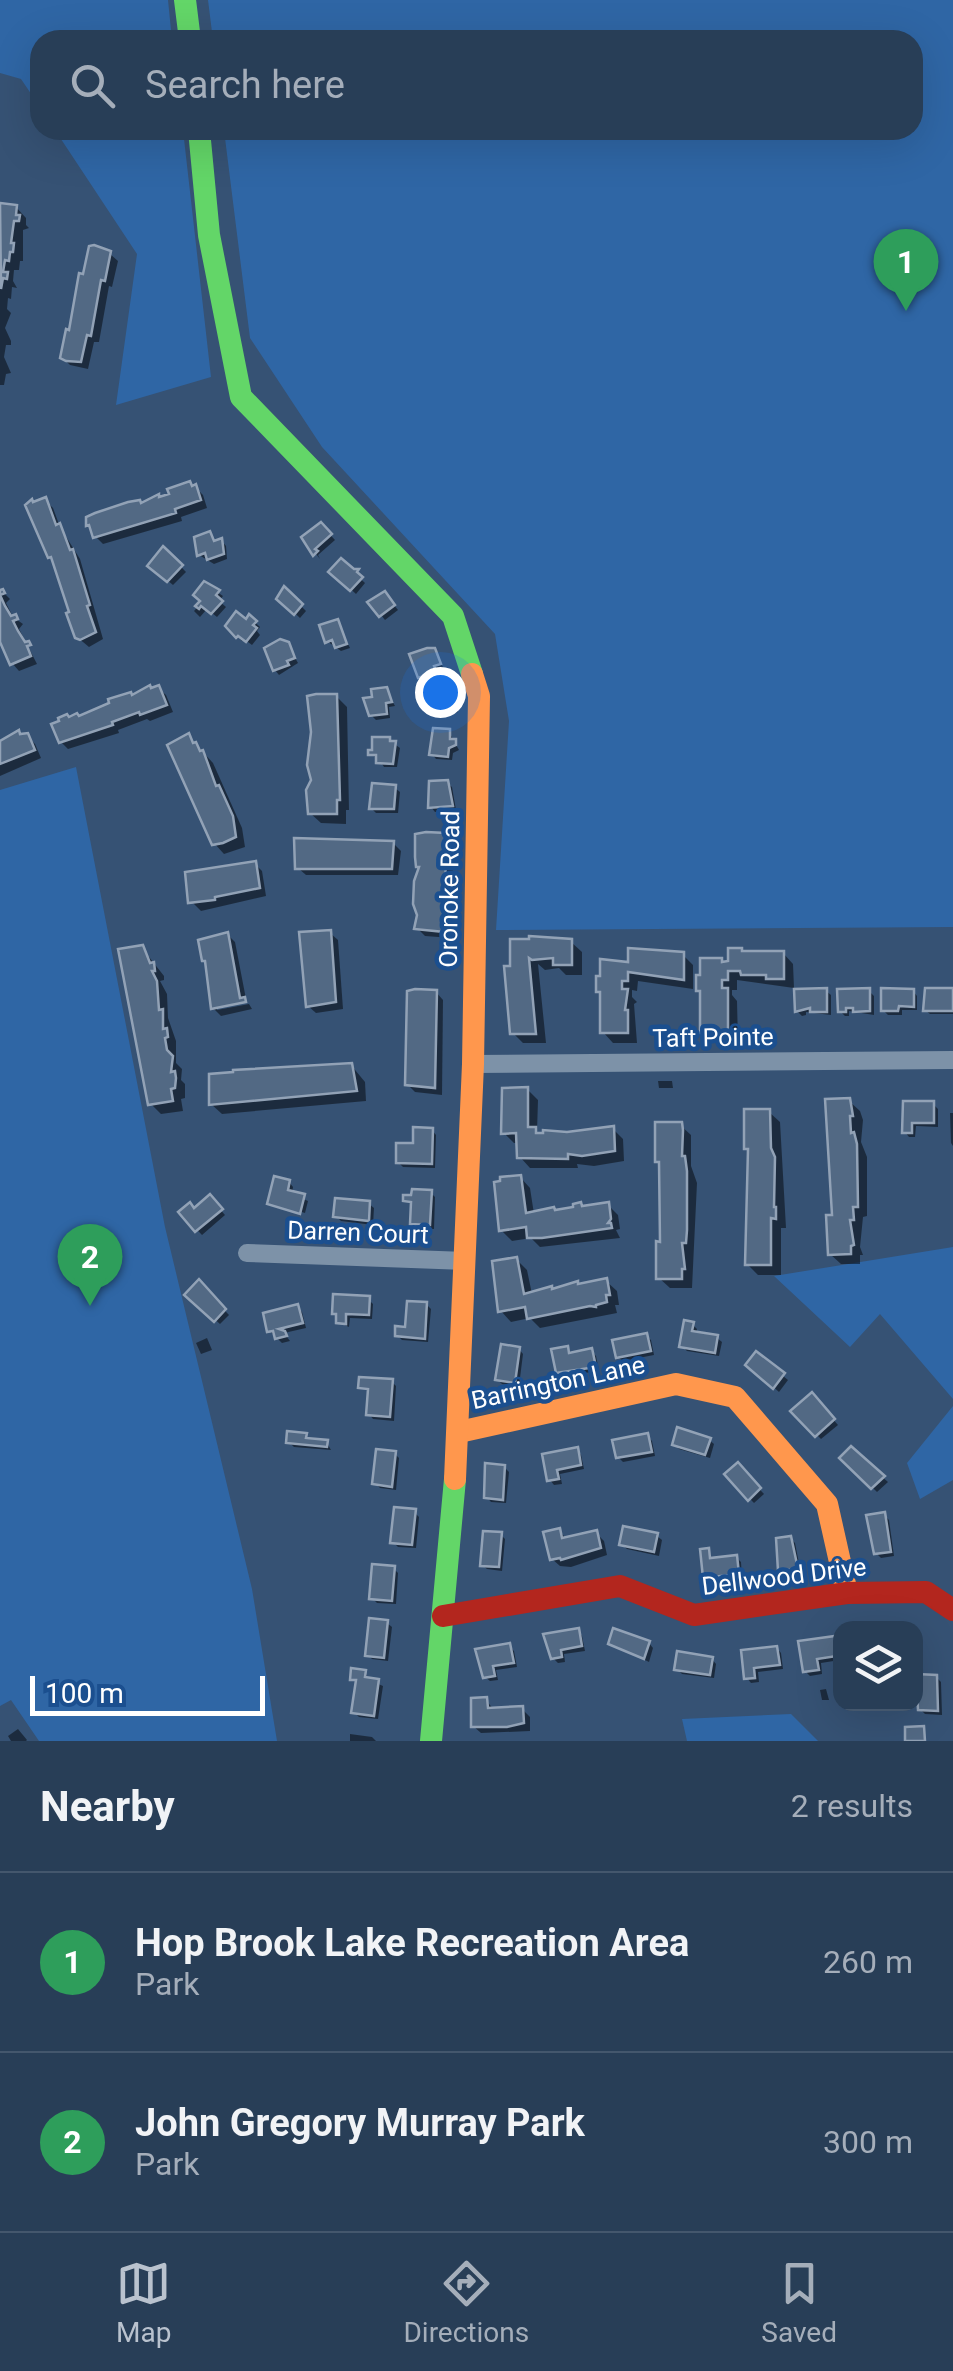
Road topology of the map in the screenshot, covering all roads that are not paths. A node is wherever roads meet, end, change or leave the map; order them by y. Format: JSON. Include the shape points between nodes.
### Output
{"nodes":[{"id":1,"x":186,"y":0,"type":"edge"},
{"id":2,"x":189,"y":30,"type":"edge"},
{"id":3,"x":200,"y":140,"type":"edge"},
{"id":4,"x":953,"y":1060,"type":"edge"},
{"id":5,"x":473,"y":1064,"type":"junction"},
{"id":6,"x":248,"y":1253,"type":"dead end"},
{"id":7,"x":466,"y":1261,"type":"junction"},
{"id":8,"x":460,"y":1432,"type":"junction"},
{"id":9,"x":847,"y":1593,"type":"junction"},
{"id":10,"x":953,"y":1610,"type":"edge"},
{"id":11,"x":443,"y":1616,"type":"junction"},
{"id":12,"x":431,"y":1741,"type":"edge"}],
"edges":[{"from":1,"to":2,"type":"street"},
{"from":3,"to":5,"type":"street","name":"Oronoke Road","via":[[240,397],[454,616],[479,696]]},
{"from":4,"to":5,"type":"street","name":"Taft Pointe"},
{"from":5,"to":7,"type":"street","name":"Oronoke Road"},
{"from":6,"to":7,"type":"street","name":"Darren Court"},
{"from":7,"to":8,"type":"street","name":"Oronoke Road"},
{"from":8,"to":9,"type":"street","name":"Barrington Lane","via":[[676,1384],[735,1397],[826,1504]]},
{"from":8,"to":11,"type":"street","name":"Oronoke Road"},
{"from":9,"to":10,"type":"street","name":"Dellwood Drive","via":[[926,1592]]},
{"from":9,"to":11,"type":"street","name":"Dellwood Drive","via":[[694,1615],[620,1586]]},
{"from":11,"to":12,"type":"street","name":"Oronoke Road"}]}
